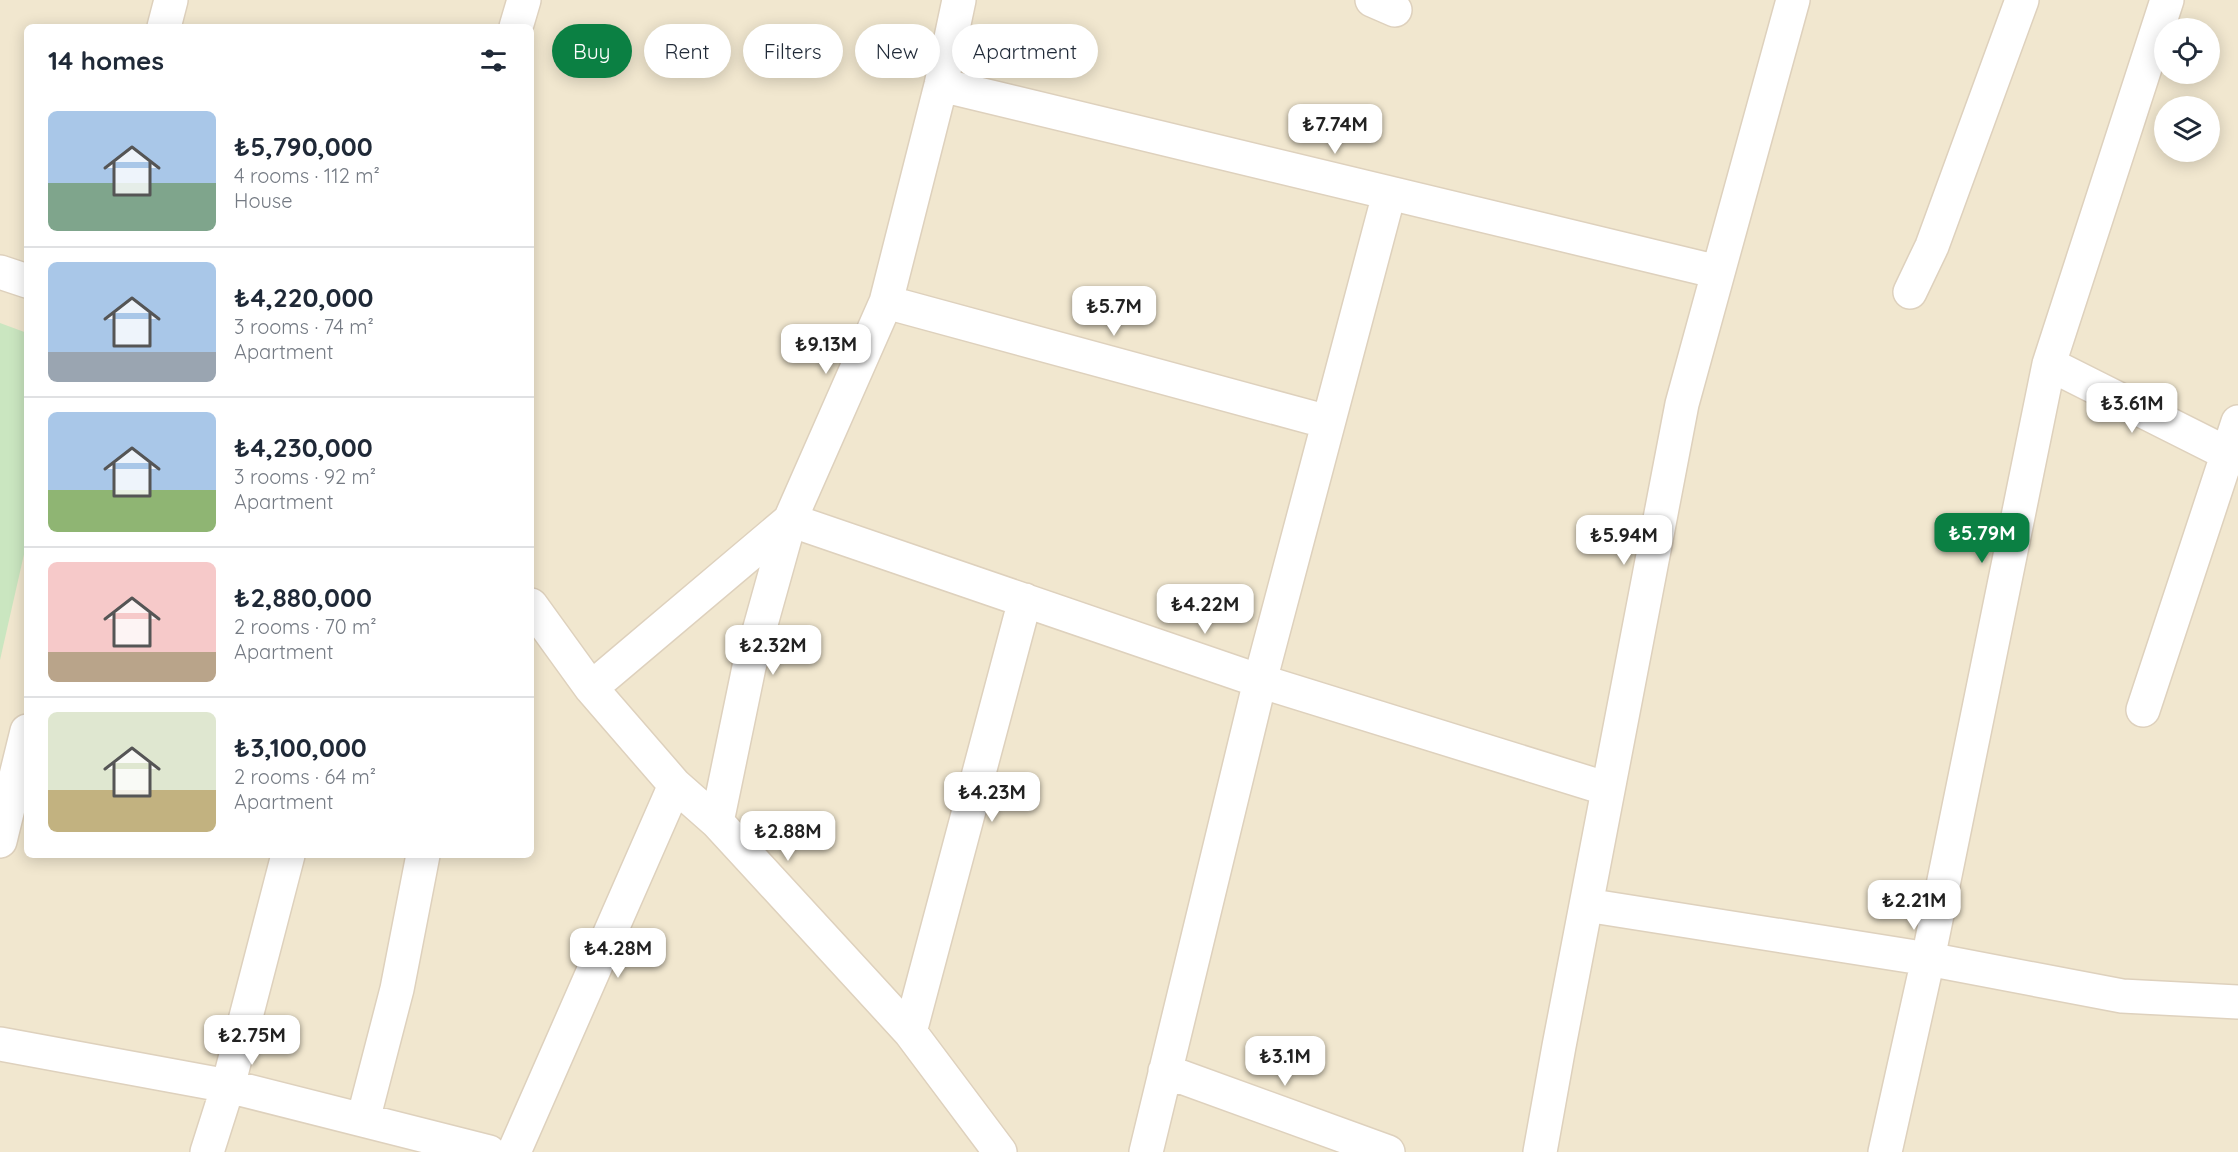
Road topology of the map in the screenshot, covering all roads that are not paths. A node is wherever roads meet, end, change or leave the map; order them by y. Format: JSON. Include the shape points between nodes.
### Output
{"nodes":[{"id":1,"x":171,"y":0,"type":"edge"},
{"id":2,"x":524,"y":0,"type":"edge"},
{"id":3,"x":959,"y":0,"type":"edge"},
{"id":4,"x":1792,"y":0,"type":"edge"},
{"id":5,"x":2022,"y":0,"type":"edge"},
{"id":6,"x":2167,"y":0,"type":"edge"},
{"id":7,"x":165,"y":24,"type":"edge"},
{"id":8,"x":517,"y":24,"type":"edge"},
{"id":9,"x":941,"y":85,"type":"junction"},
{"id":10,"x":1389,"y":194,"type":"junction"},
{"id":11,"x":0,"y":272,"type":"edge"},
{"id":12,"x":1718,"y":272,"type":"junction"},
{"id":13,"x":24,"y":280,"type":"edge"},
{"id":14,"x":1910,"y":292,"type":"dead end"},
{"id":15,"x":886,"y":302,"type":"junction"},
{"id":16,"x":2049,"y":364,"type":"junction"},
{"id":17,"x":1328,"y":422,"type":"junction"},
{"id":18,"x":2238,"y":422,"type":"edge"},
{"id":19,"x":2233,"y":456,"type":"edge"},
{"id":20,"x":790,"y":520,"type":"junction"},
{"id":21,"x":1025,"y":600,"type":"junction"},
{"id":22,"x":534,"y":609,"type":"edge"},
{"id":23,"x":1260,"y":681,"type":"junction"},
{"id":24,"x":591,"y":688,"type":"junction"},
{"id":25,"x":2143,"y":710,"type":"dead end"},
{"id":26,"x":24,"y":744,"type":"edge"},
{"id":27,"x":675,"y":785,"type":"junction"},
{"id":28,"x":1608,"y":789,"type":"junction"},
{"id":29,"x":717,"y":822,"type":"junction"},
{"id":30,"x":0,"y":841,"type":"edge"},
{"id":31,"x":287,"y":858,"type":"edge"},
{"id":32,"x":422,"y":858,"type":"edge"},
{"id":33,"x":1586,"y":904,"type":"junction"},
{"id":34,"x":1928,"y":959,"type":"junction"},
{"id":35,"x":2238,"y":1002,"type":"edge"},
{"id":36,"x":910,"y":1032,"type":"junction"},
{"id":37,"x":0,"y":1044,"type":"edge"},
{"id":38,"x":1165,"y":1071,"type":"junction"},
{"id":39,"x":228,"y":1086,"type":"junction"},
{"id":40,"x":363,"y":1120,"type":"junction"},
{"id":41,"x":484,"y":1151,"type":"edge"},
{"id":42,"x":207,"y":1152,"type":"edge"},
{"id":43,"x":514,"y":1152,"type":"edge"},
{"id":44,"x":1000,"y":1152,"type":"edge"},
{"id":45,"x":1146,"y":1152,"type":"edge"},
{"id":46,"x":1388,"y":1152,"type":"edge"},
{"id":47,"x":1541,"y":1152,"type":"edge"},
{"id":48,"x":1885,"y":1152,"type":"edge"}],
"edges":[{"from":1,"to":7,"type":"street"},
{"from":2,"to":8,"type":"street"},
{"from":3,"to":9,"type":"street"},
{"from":4,"to":12,"type":"street"},
{"from":5,"to":14,"type":"street","via":[[1932,246]]},
{"from":6,"to":16,"type":"street"},
{"from":9,"to":10,"type":"street"},
{"from":9,"to":15,"type":"street"},
{"from":10,"to":12,"type":"street"},
{"from":10,"to":17,"type":"street"},
{"from":11,"to":13,"type":"street"},
{"from":12,"to":28,"type":"street","via":[[1682,404]]},
{"from":15,"to":17,"type":"street"},
{"from":15,"to":20,"type":"street"},
{"from":16,"to":19,"type":"street"},
{"from":16,"to":34,"type":"street"},
{"from":17,"to":23,"type":"street"},
{"from":18,"to":19,"type":"street"},
{"from":19,"to":25,"type":"street"},
{"from":20,"to":21,"type":"street"},
{"from":20,"to":24,"type":"street"},
{"from":20,"to":29,"type":"street","via":[[749,667]]},
{"from":21,"to":23,"type":"street"},
{"from":21,"to":36,"type":"street"},
{"from":22,"to":24,"type":"street"},
{"from":23,"to":28,"type":"street"},
{"from":23,"to":38,"type":"street"},
{"from":24,"to":27,"type":"street"},
{"from":26,"to":30,"type":"street"},
{"from":27,"to":29,"type":"street"},
{"from":27,"to":43,"type":"street"},
{"from":28,"to":33,"type":"street"},
{"from":29,"to":36,"type":"street"},
{"from":31,"to":39,"type":"street"},
{"from":32,"to":40,"type":"street","via":[[397,989]]},
{"from":33,"to":34,"type":"street"},
{"from":33,"to":47,"type":"street"},
{"from":34,"to":35,"type":"street","via":[[2122,996]]},
{"from":34,"to":48,"type":"street"},
{"from":36,"to":44,"type":"street"},
{"from":37,"to":39,"type":"street"},
{"from":38,"to":45,"type":"street"},
{"from":38,"to":46,"type":"street"},
{"from":39,"to":40,"type":"street"},
{"from":39,"to":42,"type":"street"},
{"from":40,"to":41,"type":"street"}]}
